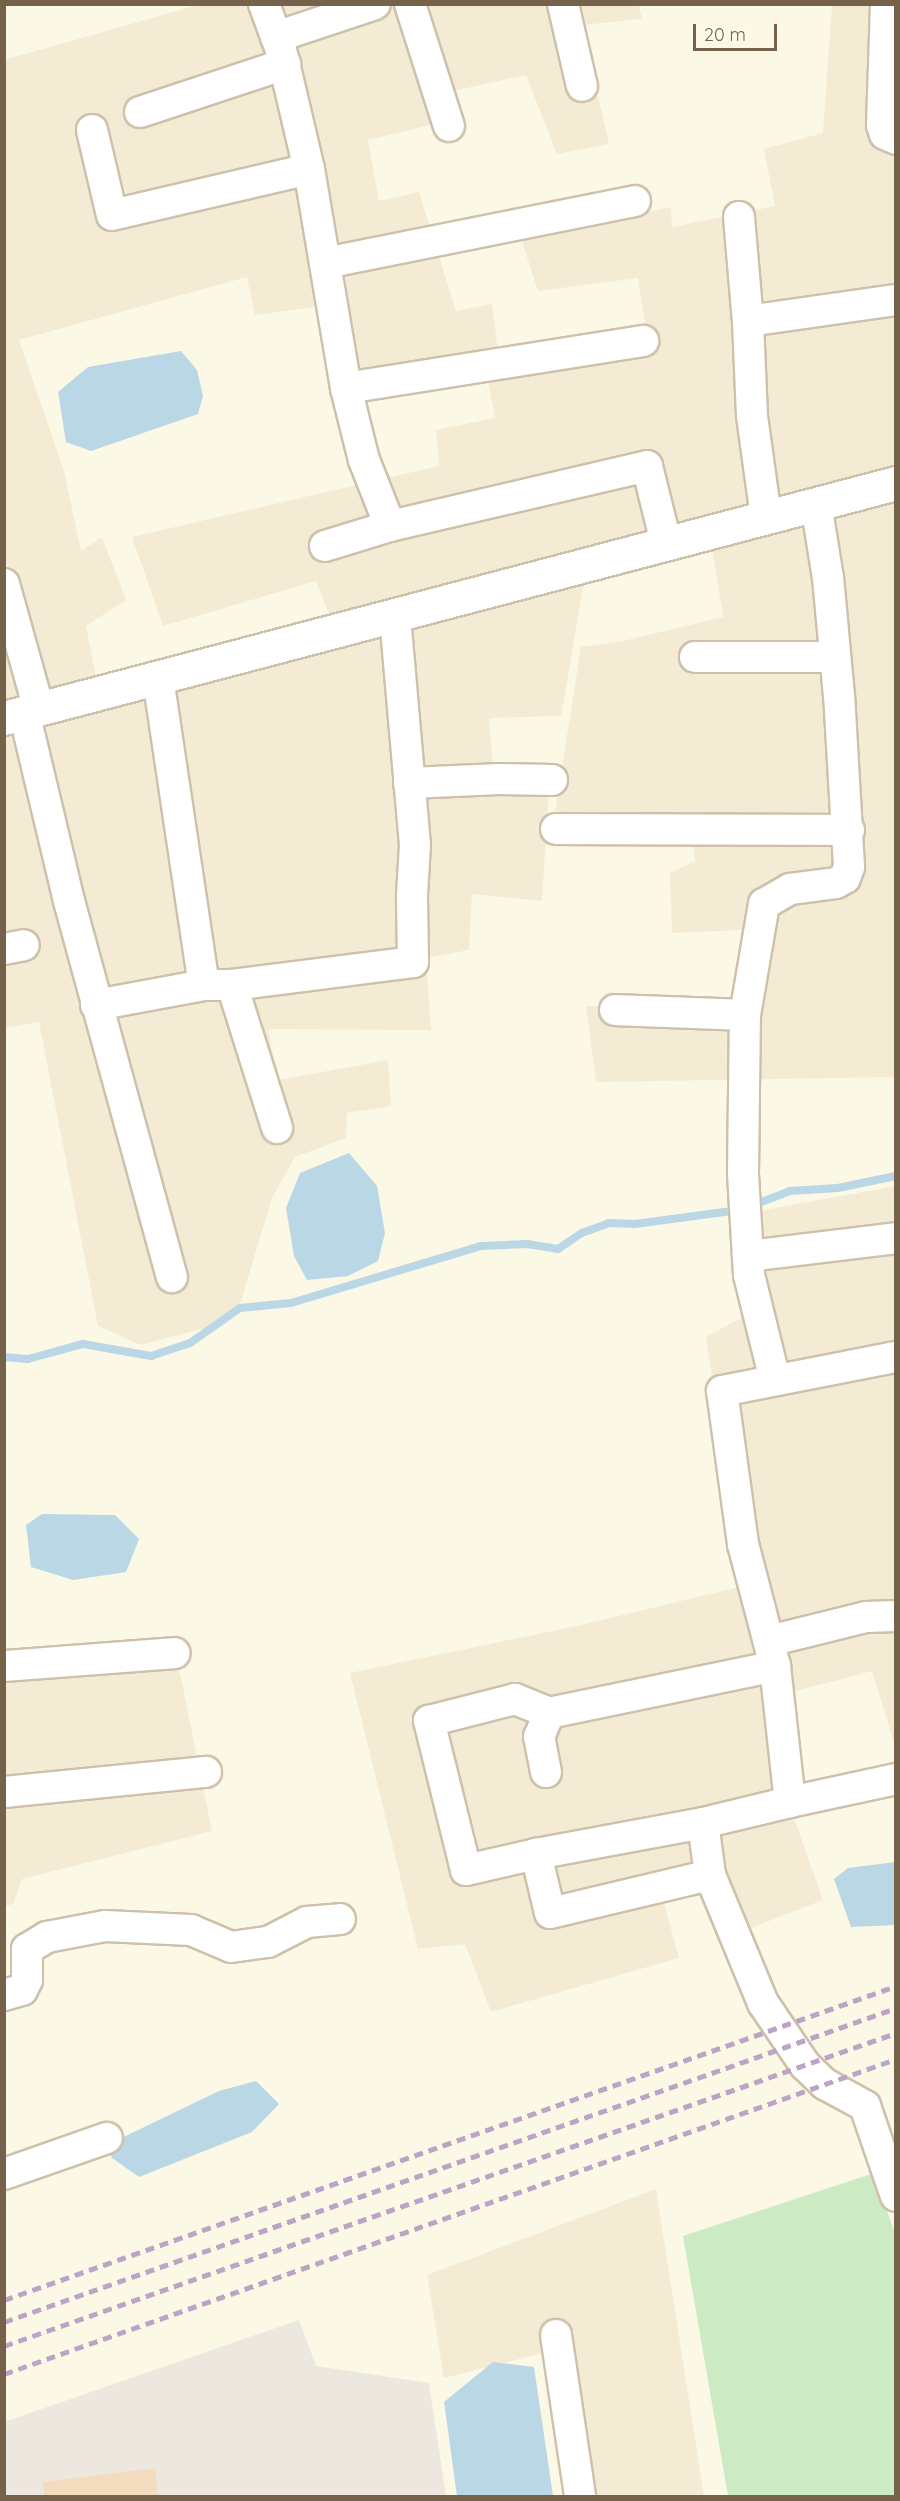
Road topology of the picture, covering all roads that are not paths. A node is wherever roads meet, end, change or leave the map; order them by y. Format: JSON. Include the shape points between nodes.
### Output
{"nodes":[{"id":1,"x":264,"y":4,"type":"edge"},
{"id":2,"x":375,"y":4,"type":"edge"},
{"id":3,"x":410,"y":4,"type":"edge"},
{"id":4,"x":563,"y":4,"type":"edge"},
{"id":5,"x":886,"y":4,"type":"edge"},
{"id":6,"x":281,"y":51,"type":"junction"},
{"id":7,"x":582,"y":86,"type":"dead end"},
{"id":8,"x":140,"y":112,"type":"dead end"},
{"id":9,"x":449,"y":126,"type":"dead end"},
{"id":10,"x":92,"y":130,"type":"dead end"},
{"id":11,"x":896,"y":139,"type":"edge"},
{"id":12,"x":309,"y":169,"type":"junction"},
{"id":13,"x":635,"y":201,"type":"dead end"},
{"id":14,"x":739,"y":218,"type":"dead end"},
{"id":15,"x":326,"y":263,"type":"junction"},
{"id":16,"x":896,"y":300,"type":"edge"},
{"id":17,"x":748,"y":321,"type":"junction"},
{"id":18,"x":643,"y":341,"type":"dead end"},
{"id":19,"x":346,"y":388,"type":"junction"},
{"id":20,"x":896,"y":483,"type":"edge"},
{"id":21,"x":816,"y":504,"type":"junction"},
{"id":22,"x":766,"y":517,"type":"junction"},
{"id":23,"x":390,"y":526,"type":"junction"},
{"id":24,"x":666,"y":543,"type":"junction"},
{"id":25,"x":325,"y":546,"type":"dead end"},
{"id":26,"x":4,"y":584,"type":"edge"},
{"id":27,"x":395,"y":615,"type":"junction"},
{"id":28,"x":695,"y":657,"type":"dead end"},
{"id":29,"x":835,"y":657,"type":"junction"},
{"id":30,"x":158,"y":678,"type":"junction"},
{"id":31,"x":23,"y":713,"type":"edge"},
{"id":32,"x":552,"y":780,"type":"dead end"},
{"id":33,"x":409,"y":783,"type":"junction"},
{"id":34,"x":556,"y":829,"type":"dead end"},
{"id":35,"x":849,"y":830,"type":"junction"},
{"id":36,"x":218,"y":985,"type":"junction"},
{"id":37,"x":96,"y":1005,"type":"junction"},
{"id":38,"x":615,"y":1010,"type":"dead end"},
{"id":39,"x":745,"y":1015,"type":"junction"},
{"id":40,"x":277,"y":1128,"type":"dead end"},
{"id":41,"x":896,"y":1238,"type":"edge"},
{"id":42,"x":748,"y":1256,"type":"junction"},
{"id":43,"x":172,"y":1277,"type":"dead end"},
{"id":44,"x":896,"y":1357,"type":"edge"},
{"id":45,"x":775,"y":1380,"type":"junction"},
{"id":46,"x":896,"y":1616,"type":"edge"},
{"id":47,"x":175,"y":1653,"type":"dead end"},
{"id":48,"x":772,"y":1654,"type":"junction"},
{"id":49,"x":4,"y":1666,"type":"edge"},
{"id":50,"x":549,"y":1713,"type":"junction"},
{"id":51,"x":546,"y":1772,"type":"dead end"},
{"id":52,"x":206,"y":1773,"type":"dead end"},
{"id":53,"x":896,"y":1779,"type":"edge"},
{"id":54,"x":4,"y":1792,"type":"edge"},
{"id":55,"x":790,"y":1802,"type":"junction"},
{"id":56,"x":703,"y":1823,"type":"junction"},
{"id":57,"x":536,"y":1854,"type":"junction"},
{"id":58,"x":710,"y":1875,"type":"junction"},
{"id":59,"x":340,"y":1919,"type":"dead end"},
{"id":60,"x":4,"y":1995,"type":"edge"},
{"id":61,"x":107,"y":2138,"type":"dead end"},
{"id":62,"x":4,"y":2174,"type":"edge"},
{"id":63,"x":896,"y":2196,"type":"edge"},
{"id":64,"x":556,"y":2335,"type":"dead end"},
{"id":65,"x":580,"y":2496,"type":"edge"}],
"edges":[{"from":1,"to":6,"type":"street"},
{"from":2,"to":6,"type":"street"},
{"from":3,"to":9,"type":"street"},
{"from":4,"to":7,"type":"street"},
{"from":5,"to":11,"type":"street","via":[[882,124],[885,134]]},
{"from":6,"to":8,"type":"street"},
{"from":6,"to":12,"type":"street"},
{"from":10,"to":12,"type":"street","via":[[112,215]]},
{"from":12,"to":15,"type":"street"},
{"from":13,"to":15,"type":"street"},
{"from":14,"to":17,"type":"street"},
{"from":15,"to":19,"type":"street"},
{"from":16,"to":17,"type":"street"},
{"from":17,"to":22,"type":"street","via":[[752,416]]},
{"from":18,"to":19,"type":"street"},
{"from":19,"to":23,"type":"street","via":[[364,460]]},
{"from":20,"to":21,"type":"street"},
{"from":21,"to":22,"type":"street"},
{"from":21,"to":29,"type":"street"},
{"from":22,"to":24,"type":"street"},
{"from":23,"to":24,"type":"street","via":[[647,466]]},
{"from":23,"to":25,"type":"street"},
{"from":24,"to":27,"type":"street"},
{"from":26,"to":31,"type":"street"},
{"from":27,"to":30,"type":"street"},
{"from":27,"to":33,"type":"street"},
{"from":28,"to":29,"type":"street"},
{"from":29,"to":35,"type":"street"},
{"from":30,"to":31,"type":"street"},
{"from":30,"to":36,"type":"street"},
{"from":31,"to":37,"type":"street"},
{"from":32,"to":33,"type":"street"},
{"from":33,"to":36,"type":"street","via":[[415,845],[413,962]]},
{"from":34,"to":35,"type":"street"},
{"from":35,"to":39,"type":"street","via":[[849,867],[845,878],[790,890],[764,904]]},
{"from":36,"to":37,"type":"street"},
{"from":36,"to":40,"type":"street"},
{"from":37,"to":43,"type":"street"},
{"from":38,"to":39,"type":"street"},
{"from":39,"to":42,"type":"street","via":[[743,1173]]},
{"from":41,"to":42,"type":"street"},
{"from":42,"to":45,"type":"street","via":[[748,1275]]},
{"from":44,"to":45,"type":"street"},
{"from":45,"to":48,"type":"street","via":[[722,1392],[743,1544]]},
{"from":46,"to":48,"type":"street","via":[[866,1617]]},
{"from":47,"to":49,"type":"street"},
{"from":48,"to":50,"type":"street"},
{"from":48,"to":55,"type":"street"},
{"from":50,"to":51,"type":"street","via":[[539,1737]]},
{"from":50,"to":57,"type":"street","via":[[515,1699],[429,1721],[466,1870]]},
{"from":52,"to":54,"type":"street"},
{"from":53,"to":55,"type":"street"},
{"from":55,"to":56,"type":"street"},
{"from":56,"to":57,"type":"street"},
{"from":56,"to":58,"type":"street"},
{"from":57,"to":58,"type":"street","via":[[550,1913]]},
{"from":58,"to":63,"type":"street","via":[[763,2003],[805,2065],[825,2084],[865,2106]]},
{"from":59,"to":60,"type":"street","via":[[307,1922],[268,1942],[231,1947],[190,1930],[105,1926],[47,1937],[27,1949],[27,1980],[22,1990]]},
{"from":61,"to":62,"type":"street"},
{"from":64,"to":65,"type":"street"}]}
